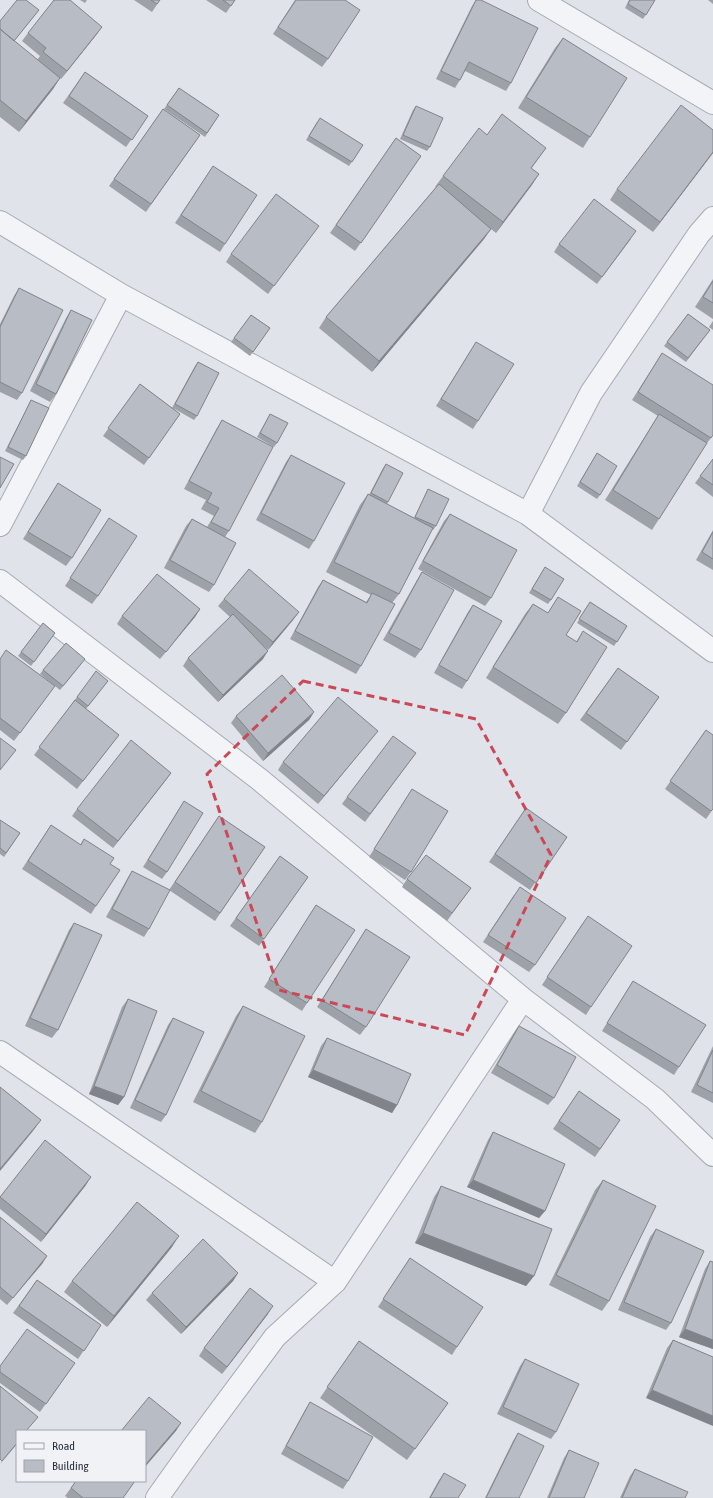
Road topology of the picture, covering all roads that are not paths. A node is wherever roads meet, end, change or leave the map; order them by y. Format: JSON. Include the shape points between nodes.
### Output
{"nodes":[{"id":1,"x":539,"y":0,"type":"edge"},
{"id":2,"x":713,"y":103,"type":"edge"},
{"id":3,"x":713,"y":218,"type":"edge"},
{"id":4,"x":0,"y":222,"type":"edge"},
{"id":5,"x":121,"y":295,"type":"junction"},
{"id":6,"x":528,"y":514,"type":"junction"},
{"id":7,"x":0,"y":524,"type":"edge"},
{"id":8,"x":0,"y":581,"type":"edge"},
{"id":9,"x":713,"y":651,"type":"edge"},
{"id":10,"x":523,"y":999,"type":"junction"},
{"id":11,"x":0,"y":1052,"type":"edge"},
{"id":12,"x":713,"y":1154,"type":"edge"},
{"id":13,"x":335,"y":1282,"type":"junction"},
{"id":14,"x":157,"y":1498,"type":"edge"}],
"edges":[{"from":1,"to":2,"type":"street"},
{"from":3,"to":6,"type":"street","via":[[695,240],[591,393]]},
{"from":4,"to":5,"type":"street"},
{"from":5,"to":6,"type":"street"},
{"from":5,"to":7,"type":"street"},
{"from":6,"to":9,"type":"street"},
{"from":8,"to":10,"type":"street","via":[[259,779]]},
{"from":10,"to":12,"type":"street","via":[[655,1099]]},
{"from":10,"to":13,"type":"street"},
{"from":11,"to":13,"type":"street"},
{"from":13,"to":14,"type":"street","via":[[275,1337]]}]}
